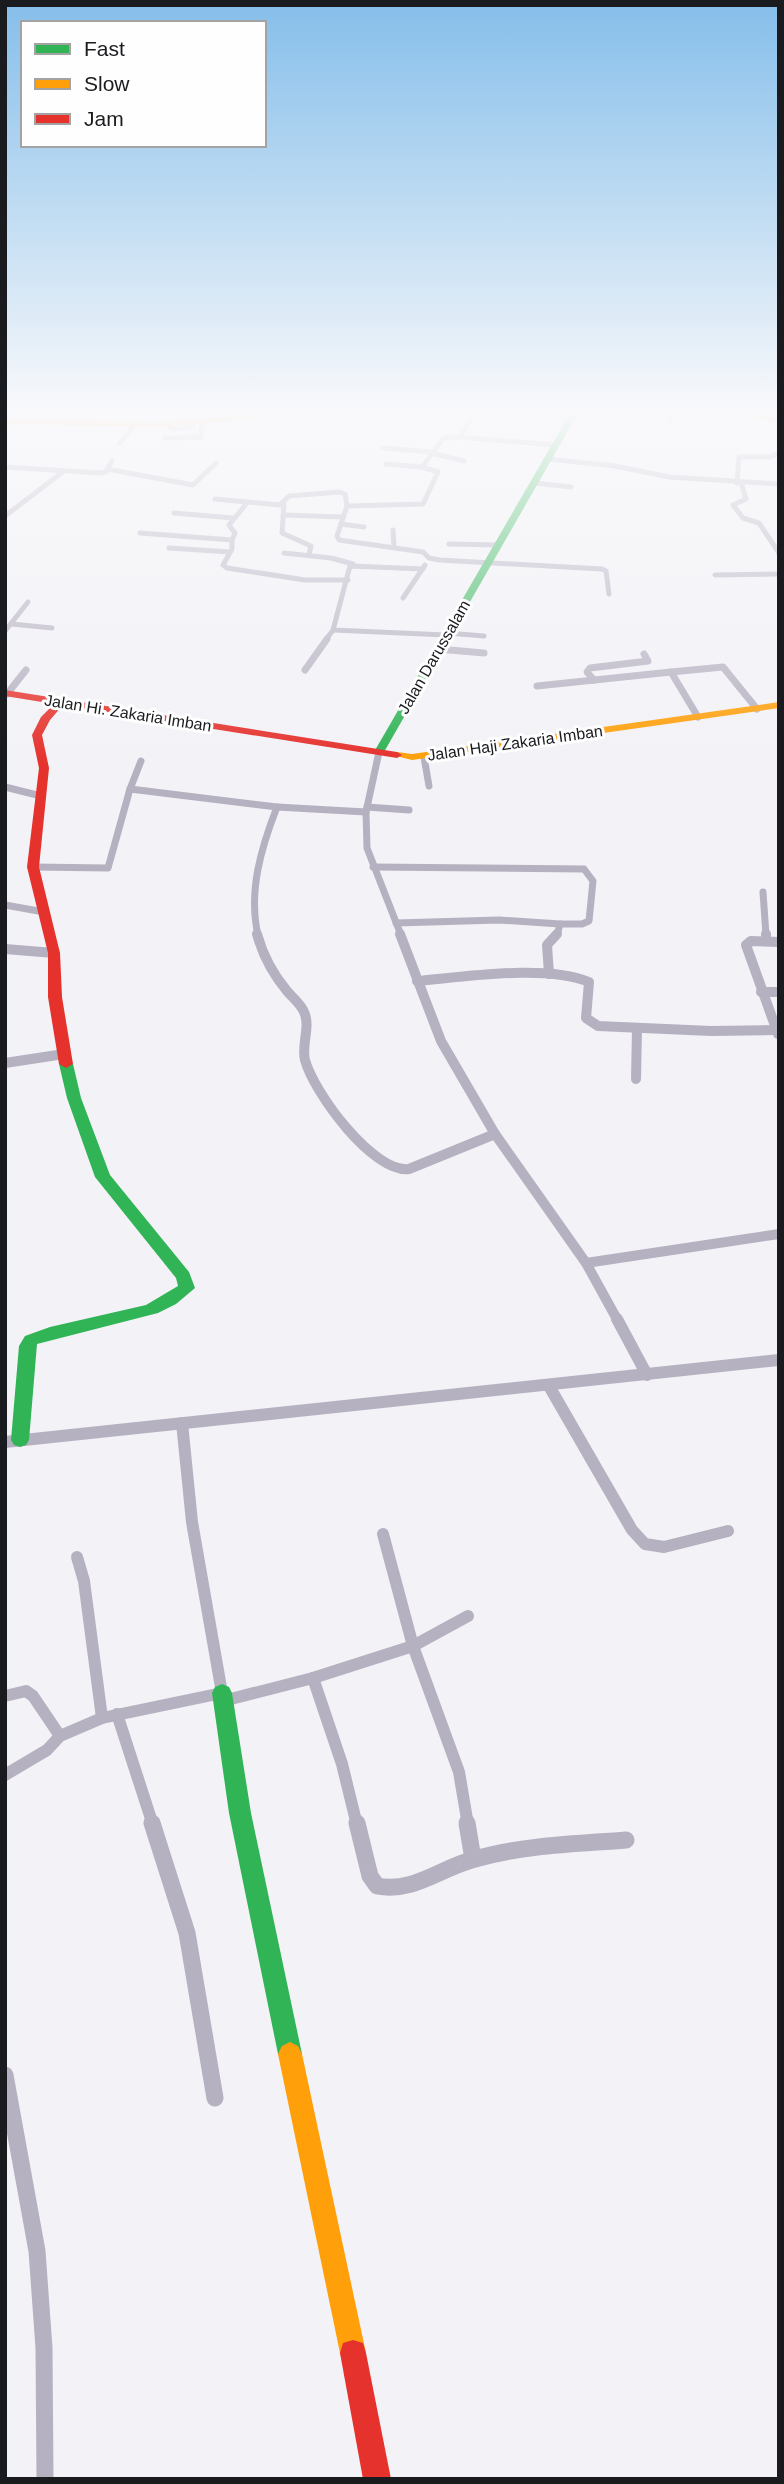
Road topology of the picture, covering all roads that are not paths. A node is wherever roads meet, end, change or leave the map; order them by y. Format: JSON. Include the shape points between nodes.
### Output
{"nodes":[{"id":1,"x":393,"y":530,"type":"dead end"},
{"id":2,"x":233,"y":531,"type":"edge"},
{"id":3,"x":282,"y":531,"type":"edge"},
{"id":4,"x":339,"y":531,"type":"edge"},
{"id":5,"x":507,"y":531,"type":"edge"},
{"id":6,"x":764,"y":531,"type":"edge"},
{"id":7,"x":140,"y":533,"type":"dead end"},
{"id":8,"x":232,"y":540,"type":"junction"},
{"id":9,"x":449,"y":544,"type":"dead end"},
{"id":10,"x":499,"y":545,"type":"junction"},
{"id":11,"x":394,"y":547,"type":"junction"},
{"id":12,"x":169,"y":548,"type":"dead end"},
{"id":13,"x":230,"y":552,"type":"junction"},
{"id":14,"x":284,"y":553,"type":"dead end"},
{"id":15,"x":779,"y":553,"type":"edge"},
{"id":16,"x":309,"y":555,"type":"junction"},
{"id":17,"x":429,"y":558,"type":"junction"},
{"id":18,"x":353,"y":564,"type":"junction"},
{"id":19,"x":488,"y":564,"type":"junction"},
{"id":20,"x":423,"y":569,"type":"junction"},
{"id":21,"x":715,"y":575,"type":"dead end"},
{"id":22,"x":779,"y":575,"type":"edge"},
{"id":23,"x":348,"y":580,"type":"junction"},
{"id":24,"x":609,"y":594,"type":"dead end"},
{"id":25,"x":403,"y":598,"type":"dead end"},
{"id":26,"x":28,"y":602,"type":"dead end"},
{"id":27,"x":10,"y":624,"type":"edge"},
{"id":28,"x":52,"y":628,"type":"dead end"},
{"id":29,"x":332,"y":630,"type":"junction"},
{"id":30,"x":5,"y":631,"type":"edge"},
{"id":31,"x":484,"y":636,"type":"dead end"},
{"id":32,"x":444,"y":639,"type":"junction"},
{"id":33,"x":484,"y":653,"type":"dead end"},
{"id":34,"x":644,"y":654,"type":"dead end"},
{"id":35,"x":26,"y":670,"type":"dead end"},
{"id":36,"x":305,"y":670,"type":"dead end"},
{"id":37,"x":671,"y":672,"type":"junction"},
{"id":38,"x":594,"y":680,"type":"junction"},
{"id":39,"x":537,"y":686,"type":"dead end"},
{"id":40,"x":6,"y":694,"type":"edge"},
{"id":41,"x":60,"y":703,"type":"junction"},
{"id":42,"x":779,"y":705,"type":"edge"},
{"id":43,"x":757,"y":709,"type":"junction"},
{"id":44,"x":698,"y":717,"type":"junction"},
{"id":45,"x":250,"y":733,"type":"joint"},
{"id":46,"x":379,"y":752,"type":"junction"},
{"id":47,"x":424,"y":757,"type":"junction"},
{"id":48,"x":141,"y":761,"type":"dead end"},
{"id":49,"x":429,"y":786,"type":"dead end"},
{"id":50,"x":5,"y":787,"type":"edge"},
{"id":51,"x":130,"y":789,"type":"junction"},
{"id":52,"x":41,"y":796,"type":"junction"},
{"id":53,"x":277,"y":807,"type":"junction"},
{"id":54,"x":367,"y":809,"type":"junction"},
{"id":55,"x":409,"y":810,"type":"dead end"},
{"id":56,"x":33,"y":867,"type":"junction"},
{"id":57,"x":373,"y":867,"type":"junction"},
{"id":58,"x":763,"y":892,"type":"dead end"},
{"id":59,"x":5,"y":905,"type":"edge"},
{"id":60,"x":44,"y":912,"type":"junction"},
{"id":61,"x":397,"y":923,"type":"junction"},
{"id":62,"x":560,"y":923,"type":"junction"},
{"id":63,"x":766,"y":941,"type":"junction"},
{"id":64,"x":779,"y":942,"type":"edge"},
{"id":65,"x":5,"y":949,"type":"edge"},
{"id":66,"x":54,"y":953,"type":"junction"},
{"id":67,"x":549,"y":974,"type":"junction"},
{"id":68,"x":417,"y":981,"type":"junction"},
{"id":69,"x":761,"y":992,"type":"junction"},
{"id":70,"x":779,"y":992,"type":"edge"},
{"id":71,"x":637,"y":1028,"type":"junction"},
{"id":72,"x":778,"y":1033,"type":"edge"},
{"id":73,"x":64,"y":1054,"type":"junction"},
{"id":74,"x":5,"y":1063,"type":"edge"},
{"id":75,"x":636,"y":1079,"type":"dead end"},
{"id":76,"x":495,"y":1134,"type":"junction"},
{"id":77,"x":779,"y":1234,"type":"edge"},
{"id":78,"x":586,"y":1263,"type":"junction"},
{"id":79,"x":779,"y":1360,"type":"edge"},
{"id":80,"x":647,"y":1375,"type":"junction"},
{"id":81,"x":549,"y":1386,"type":"junction"},
{"id":82,"x":182,"y":1423,"type":"junction"},
{"id":83,"x":13,"y":1441,"type":"edge"},
{"id":84,"x":728,"y":1531,"type":"dead end"},
{"id":85,"x":383,"y":1534,"type":"dead end"},
{"id":86,"x":77,"y":1557,"type":"dead end"},
{"id":87,"x":468,"y":1616,"type":"dead end"},
{"id":88,"x":413,"y":1646,"type":"junction"},
{"id":89,"x":313,"y":1678,"type":"junction"},
{"id":90,"x":5,"y":1696,"type":"edge"},
{"id":91,"x":222,"y":1697,"type":"junction"},
{"id":92,"x":110,"y":1716,"type":"junction"},
{"id":93,"x":60,"y":1736,"type":"junction"},
{"id":94,"x":5,"y":1775,"type":"edge"},
{"id":95,"x":626,"y":1840,"type":"dead end"},
{"id":96,"x":473,"y":1859,"type":"junction"},
{"id":97,"x":5,"y":2075,"type":"edge"},
{"id":98,"x":215,"y":2098,"type":"dead end"},
{"id":99,"x":46,"y":2479,"type":"edge"},
{"id":100,"x":377,"y":2479,"type":"edge"}],
"edges":[{"from":1,"to":11,"type":"street"},
{"from":2,"to":8,"type":"street"},
{"from":3,"to":16,"type":"street","via":[[311,547]]},
{"from":4,"to":11,"type":"street","via":[[339,540]]},
{"from":5,"to":10,"type":"street","name":"Jalan Darussalam"},
{"from":6,"to":15,"type":"street"},
{"from":7,"to":8,"type":"street"},
{"from":8,"to":13,"type":"street"},
{"from":9,"to":10,"type":"street"},
{"from":10,"to":19,"type":"street","name":"Jalan Darussalam"},
{"from":11,"to":17,"type":"street","via":[[426,552]]},
{"from":12,"to":13,"type":"street"},
{"from":13,"to":23,"type":"street","via":[[223,565],[227,568],[305,580]]},
{"from":14,"to":16,"type":"street"},
{"from":16,"to":18,"type":"street"},
{"from":17,"to":19,"type":"street"},
{"from":17,"to":20,"type":"street"},
{"from":18,"to":20,"type":"street"},
{"from":18,"to":23,"type":"street"},
{"from":19,"to":24,"type":"street","via":[[602,569]]},
{"from":19,"to":32,"type":"street","name":"Jalan Darussalam"},
{"from":20,"to":25,"type":"street"},
{"from":21,"to":22,"type":"street"},
{"from":23,"to":29,"type":"street"},
{"from":26,"to":27,"type":"street"},
{"from":27,"to":28,"type":"street"},
{"from":27,"to":30,"type":"street"},
{"from":29,"to":32,"type":"street"},
{"from":29,"to":36,"type":"street"},
{"from":31,"to":32,"type":"street"},
{"from":32,"to":33,"type":"street"},
{"from":32,"to":46,"type":"street","name":"Jalan Darussalam"},
{"from":34,"to":38,"type":"street","via":[[648,661],[590,668],[587,672]]},
{"from":35,"to":40,"type":"street"},
{"from":37,"to":38,"type":"street"},
{"from":37,"to":43,"type":"street","via":[[723,667]]},
{"from":37,"to":44,"type":"street"},
{"from":38,"to":39,"type":"street"},
{"from":40,"to":41,"type":"street","name":"Jalan Hi. Zakaria Imban"},
{"from":41,"to":45,"type":"street","name":"Jalan Hi. Zakaria Imban"},
{"from":41,"to":52,"type":"street","via":[[39,729],[44,768]]},
{"from":42,"to":43,"type":"street","name":"Jalan Haji Zakaria Imban"},
{"from":43,"to":44,"type":"street","name":"Jalan Haji Zakaria Imban"},
{"from":44,"to":47,"type":"street","name":"Jalan Haji Zakaria Imban"},
{"from":45,"to":46,"type":"street","name":"Jalan Haji Zakaria Imban"},
{"from":46,"to":47,"type":"street","name":"Jalan Haji Zakaria Imban"},
{"from":46,"to":54,"type":"street"},
{"from":47,"to":49,"type":"street"},
{"from":48,"to":51,"type":"street"},
{"from":50,"to":52,"type":"street"},
{"from":51,"to":53,"type":"street"},
{"from":51,"to":56,"type":"street","via":[[108,868]]},
{"from":52,"to":56,"type":"street"},
{"from":53,"to":54,"type":"street"},
{"from":53,"to":76,"type":"street","via":[[258,858],[255,914],[261,951],[304,1011],[304,1056],[310,1074],[342,1120],[384,1164],[396,1170]]},
{"from":54,"to":55,"type":"street"},
{"from":54,"to":57,"type":"street","via":[[367,848]]},
{"from":56,"to":60,"type":"street"},
{"from":57,"to":61,"type":"street"},
{"from":57,"to":62,"type":"street","via":[[583,869],[593,881],[589,921],[582,925]]},
{"from":58,"to":63,"type":"street"},
{"from":59,"to":60,"type":"street"},
{"from":60,"to":66,"type":"street"},
{"from":61,"to":62,"type":"street"},
{"from":61,"to":68,"type":"street"},
{"from":62,"to":67,"type":"street","via":[[557,935],[547,945]]},
{"from":63,"to":64,"type":"street"},
{"from":63,"to":69,"type":"street","via":[[746,945]]},
{"from":65,"to":66,"type":"street"},
{"from":66,"to":73,"type":"street"},
{"from":67,"to":68,"type":"street"},
{"from":67,"to":71,"type":"street","via":[[583,977],[589,982],[585,1012],[591,1024]]},
{"from":68,"to":76,"type":"street","via":[[451,1062]]},
{"from":69,"to":70,"type":"street"},
{"from":69,"to":72,"type":"street"},
{"from":71,"to":72,"type":"street"},
{"from":71,"to":75,"type":"street"},
{"from":73,"to":74,"type":"street"},
{"from":73,"to":83,"type":"street","via":[[74,1098],[103,1177],[183,1276],[187,1288],[172,1301],[150,1310],[31,1340]]},
{"from":76,"to":78,"type":"street"},
{"from":77,"to":78,"type":"street"},
{"from":78,"to":80,"type":"street"},
{"from":79,"to":80,"type":"street"},
{"from":80,"to":81,"type":"street"},
{"from":81,"to":82,"type":"street"},
{"from":81,"to":84,"type":"street","via":[[641,1541],[662,1548]]},
{"from":82,"to":83,"type":"street"},
{"from":82,"to":91,"type":"street","via":[[192,1522]]},
{"from":85,"to":88,"type":"street"},
{"from":86,"to":92,"type":"street"},
{"from":87,"to":88,"type":"street"},
{"from":88,"to":89,"type":"street"},
{"from":88,"to":96,"type":"street","via":[[458,1772]]},
{"from":89,"to":91,"type":"street"},
{"from":89,"to":96,"type":"street","via":[[342,1764],[370,1877],[377,1886],[407,1887]]},
{"from":90,"to":93,"type":"street","via":[[26,1691],[33,1696]]},
{"from":91,"to":92,"type":"street"},
{"from":91,"to":100,"type":"street","via":[[240,1813]]},
{"from":92,"to":93,"type":"street"},
{"from":92,"to":98,"type":"street","via":[[187,1933]]},
{"from":93,"to":94,"type":"street","via":[[47,1750]]},
{"from":95,"to":96,"type":"street","via":[[526,1848]]},
{"from":97,"to":99,"type":"street","via":[[37,2251]]}]}
